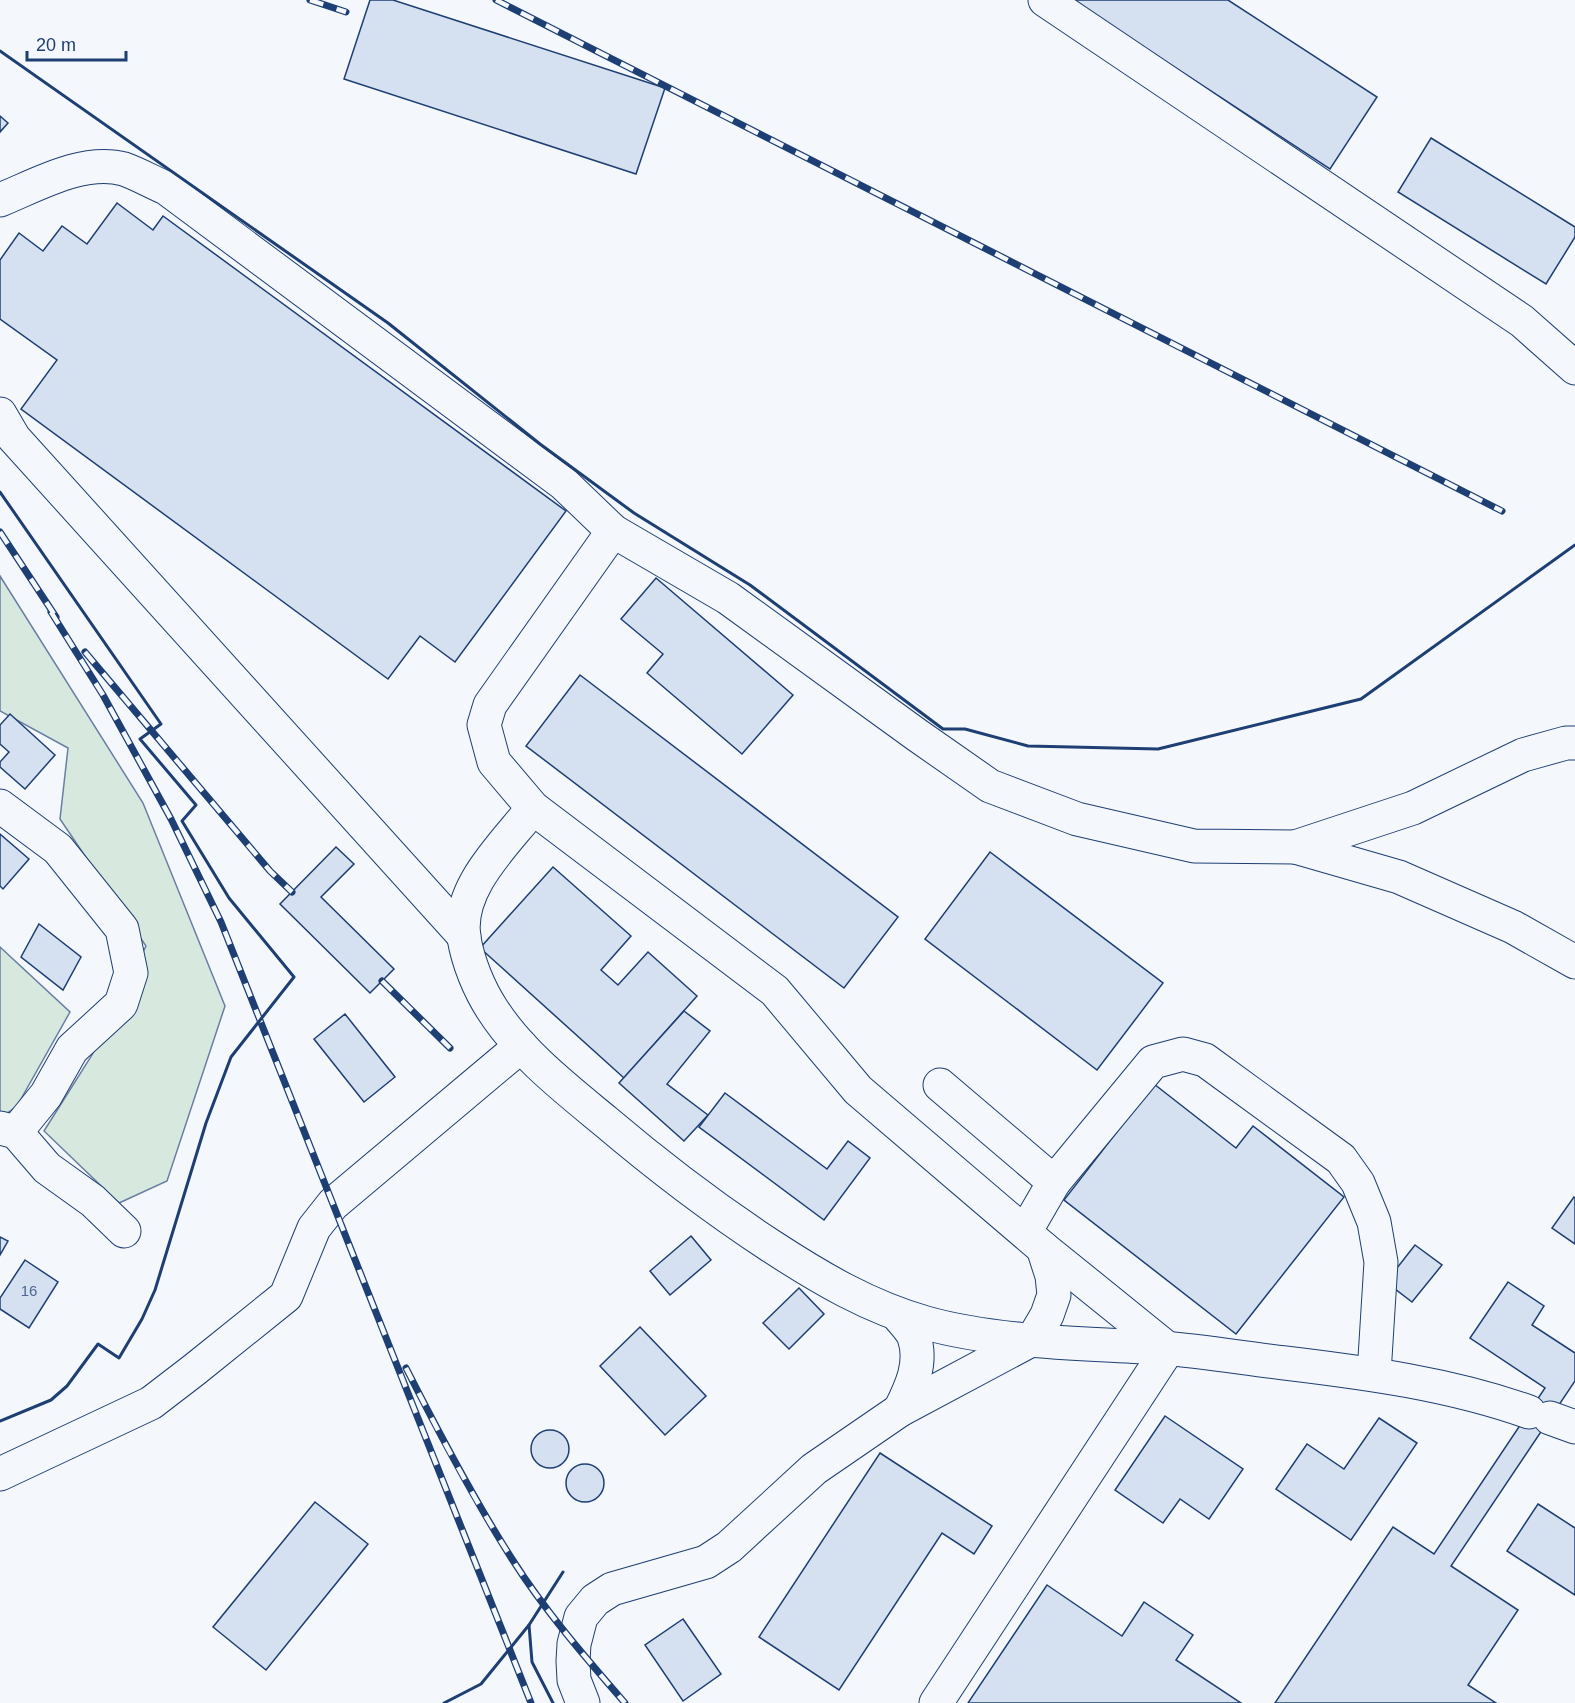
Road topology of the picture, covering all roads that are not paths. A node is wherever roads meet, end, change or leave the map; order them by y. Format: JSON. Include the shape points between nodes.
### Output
{"nodes":[{"id":1,"x":1045,"y":0,"type":"edge"},
{"id":2,"x":0,"y":200,"type":"edge"},
{"id":3,"x":1575,"y":368,"type":"edge"},
{"id":4,"x":0,"y":414,"type":"edge"},
{"id":5,"x":613,"y":531,"type":"junction"},
{"id":6,"x":1575,"y":743,"type":"edge"},
{"id":7,"x":0,"y":806,"type":"edge"},
{"id":8,"x":533,"y":807,"type":"junction"},
{"id":9,"x":1295,"y":847,"type":"junction"},
{"id":10,"x":464,"y":936,"type":"junction"},
{"id":11,"x":1575,"y":962,"type":"edge"},
{"id":12,"x":521,"y":1047,"type":"junction"},
{"id":13,"x":940,"y":1085,"type":"dead end"},
{"id":14,"x":8,"y":1130,"type":"edge"},
{"id":15,"x":1054,"y":1182,"type":"junction"},
{"id":16,"x":124,"y":1231,"type":"dead end"},
{"id":17,"x":1034,"y":1240,"type":"junction"},
{"id":18,"x":897,"y":1314,"type":"junction"},
{"id":19,"x":1033,"y":1339,"type":"junction"},
{"id":20,"x":1168,"y":1349,"type":"junction"},
{"id":21,"x":1374,"y":1374,"type":"junction"},
{"id":22,"x":900,"y":1410,"type":"junction"},
{"id":23,"x":1551,"y":1419,"type":"edge"},
{"id":24,"x":0,"y":1474,"type":"edge"},
{"id":25,"x":583,"y":1703,"type":"edge"},
{"id":26,"x":936,"y":1703,"type":"edge"}],
"edges":[{"from":1,"to":3,"type":"street","via":[[1522,321]]},
{"from":2,"to":5,"type":"street","via":[[81,168],[103,166],[124,169],[166,188],[564,484]]},
{"from":4,"to":10,"type":"street","via":[[14,438]]},
{"from":5,"to":8,"type":"street","via":[[490,705],[487,715],[484,726],[494,762]]},
{"from":5,"to":9,"type":"street","via":[[728,598],[990,786],[1077,819],[1194,846]]},
{"from":6,"to":9,"type":"street","via":[[1523,755],[1413,807]]},
{"from":7,"to":14,"type":"street","via":[[58,849],[122,929],[131,973],[122,1004],[72,1049],[46,1095]]},
{"from":8,"to":10,"type":"street","via":[[478,877],[466,901]]},
{"from":8,"to":17,"type":"street","via":[[775,991],[858,1090]]},
{"from":9,"to":11,"type":"street","via":[[1399,878],[1513,927]]},
{"from":10,"to":12,"type":"street","via":[[473,970],[491,1008]]},
{"from":12,"to":18,"type":"street","via":[[651,1160],[745,1229],[810,1272]]},
{"from":12,"to":24,"type":"street","via":[[333,1204],[314,1228],[286,1296],[151,1403]]},
{"from":13,"to":15,"type":"street"},
{"from":14,"to":16,"type":"street"},
{"from":15,"to":17,"type":"street"},
{"from":15,"to":21,"type":"street","via":[[1153,1062],[1183,1054],[1205,1060],[1341,1159],[1358,1183],[1374,1222],[1381,1262]]},
{"from":17,"to":19,"type":"street","via":[[1052,1276],[1054,1295]]},
{"from":17,"to":20,"type":"street"},
{"from":18,"to":19,"type":"street","via":[[968,1332]]},
{"from":18,"to":22,"type":"street","via":[[914,1335],[917,1352],[911,1388]]},
{"from":19,"to":20,"type":"street"},
{"from":19,"to":22,"type":"street"},
{"from":20,"to":21,"type":"street"},
{"from":20,"to":26,"type":"street"},
{"from":21,"to":23,"type":"street","via":[[1451,1388]]},
{"from":22,"to":25,"type":"street","via":[[814,1469],[729,1547],[706,1562],[612,1589],[596,1600],[581,1617],[574,1644],[574,1680]]}]}
